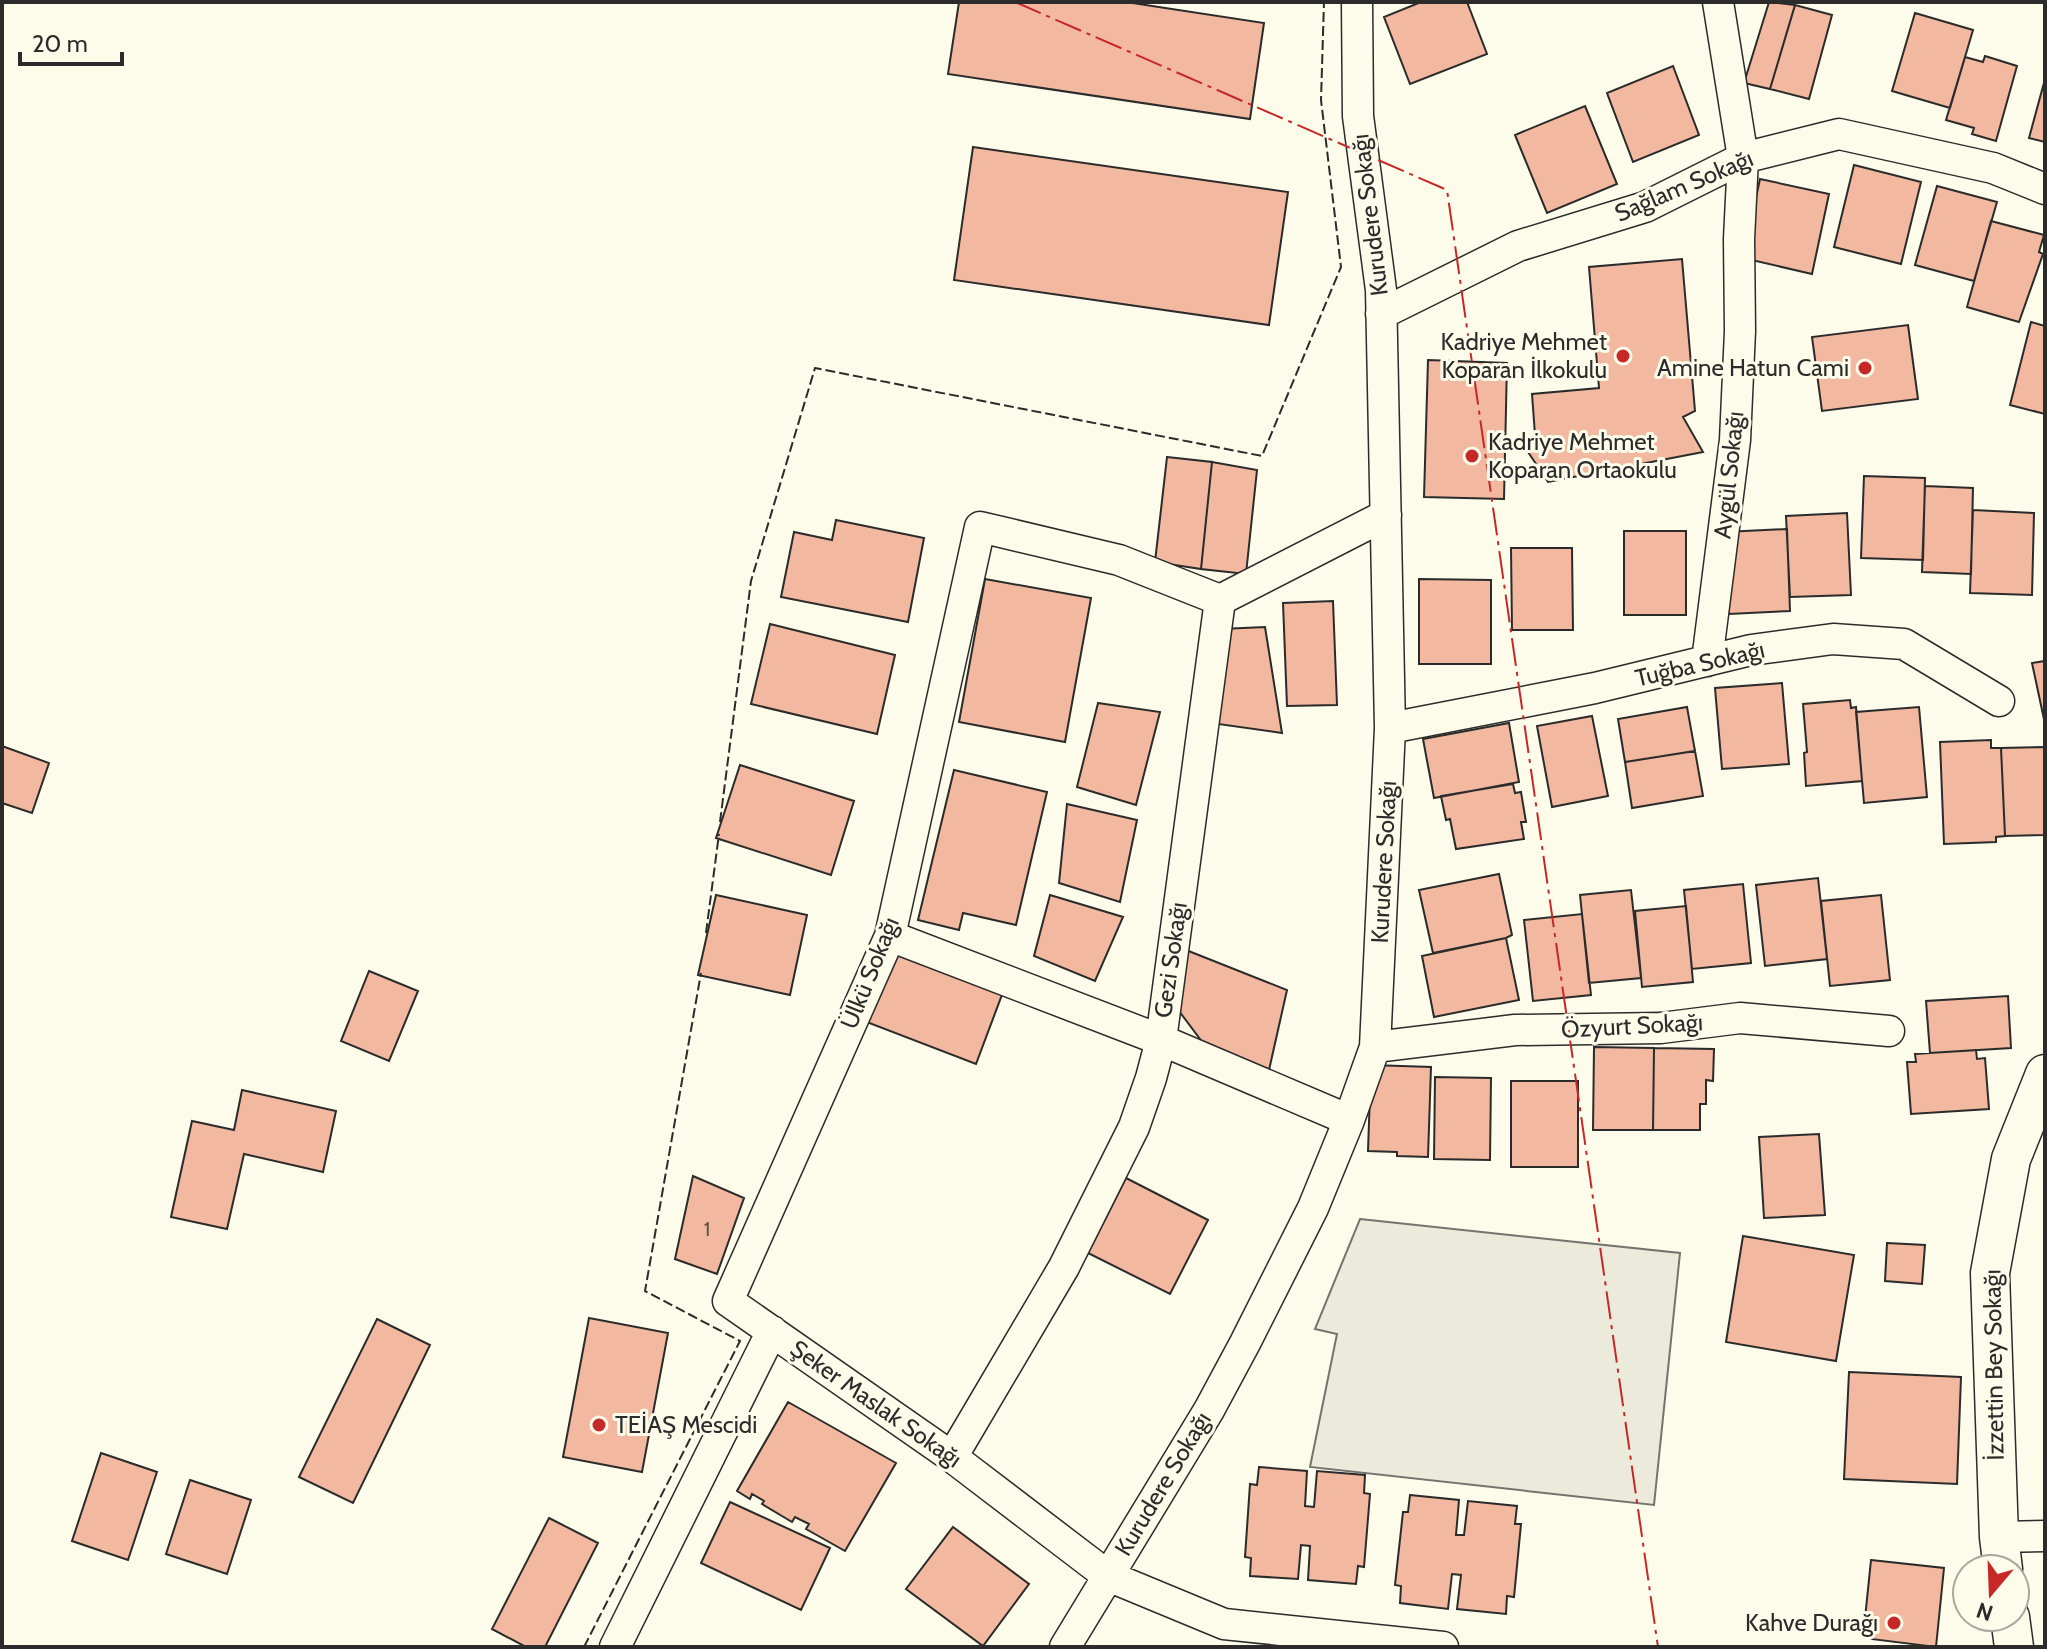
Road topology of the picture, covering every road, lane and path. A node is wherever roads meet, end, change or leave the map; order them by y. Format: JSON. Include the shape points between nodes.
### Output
{"nodes":[{"id":1,"x":1357,"y":2,"type":"edge"},
{"id":2,"x":1718,"y":2,"type":"edge"},
{"id":3,"x":1743,"y":158,"type":"junction"},
{"id":4,"x":2045,"y":189,"type":"edge"},
{"id":5,"x":1381,"y":314,"type":"junction"},
{"id":6,"x":1386,"y":515,"type":"junction"},
{"id":7,"x":1220,"y":600,"type":"junction"},
{"id":8,"x":1707,"y":661,"type":"junction"},
{"id":9,"x":1999,"y":701,"type":"dead end"},
{"id":10,"x":1390,"y":728,"type":"junction"},
{"id":11,"x":890,"y":936,"type":"junction"},
{"id":12,"x":1889,"y":1031,"type":"dead end"},
{"id":13,"x":1161,"y":1040,"type":"junction"},
{"id":14,"x":1375,"y":1047,"type":"junction"},
{"id":15,"x":2045,"y":1074,"type":"edge"},
{"id":16,"x":1349,"y":1120,"type":"junction"},
{"id":17,"x":772,"y":1331,"type":"junction"},
{"id":18,"x":952,"y":1457,"type":"junction"},
{"id":19,"x":2045,"y":1536,"type":"edge"},
{"id":20,"x":2001,"y":1553,"type":"edge"},
{"id":21,"x":1108,"y":1576,"type":"junction"},
{"id":22,"x":615,"y":1647,"type":"edge"},
{"id":23,"x":1065,"y":1647,"type":"edge"},
{"id":24,"x":1443,"y":1647,"type":"edge"}],
"edges":[{"from":1,"to":5,"type":"street","name":"Kurudere Sokağı","via":[[1358,116]]},
{"from":2,"to":3,"type":"street","name":"Aygül Sokağı"},
{"from":3,"to":4,"type":"street","name":"Sağlam Sokağı","via":[[1839,134],[1993,168]]},
{"from":3,"to":5,"type":"street","name":"Sağlam Sokağı","via":[[1645,207],[1518,246]]},
{"from":3,"to":8,"type":"street","name":"Aygül Sokağı","via":[[1735,440]]},
{"from":5,"to":6,"type":"street","name":"Kurudere Sokağı"},
{"from":6,"to":7,"type":"street"},
{"from":6,"to":10,"type":"street","name":"Kurudere Sokağı"},
{"from":7,"to":11,"type":"street","name":"Ülkü Sokağı","via":[[1119,560],[980,527]]},
{"from":7,"to":13,"type":"street","name":"Gezi Sokağı"},
{"from":8,"to":9,"type":"street","name":"Tuğba Sokağı","via":[[1833,639],[1904,644]]},
{"from":8,"to":10,"type":"street","name":"Tuğba Sokağı"},
{"from":10,"to":14,"type":"street","name":"Kurudere Sokağı"},
{"from":11,"to":13,"type":"street"},
{"from":11,"to":17,"type":"street","name":"Ülkü Sokağı","via":[[728,1301]]},
{"from":12,"to":14,"type":"street","name":"Özyurt Sokağı","via":[[1740,1018],[1661,1028],[1515,1030]]},
{"from":13,"to":16,"type":"street"},
{"from":13,"to":18,"type":"street","name":"Gezi Sokağı","via":[[1134,1127],[1064,1267]]},
{"from":14,"to":16,"type":"street","name":"Kurudere Sokağı"},
{"from":15,"to":20,"type":"street","name":"İzzettin Bey Sokağı","via":[[2011,1159],[1990,1273]]},
{"from":16,"to":21,"type":"street","name":"Kurudere Sokağı","via":[[1313,1208],[1245,1343]]},
{"from":17,"to":18,"type":"street","name":"Şeker Maslak Sokağı"},
{"from":17,"to":22,"type":"street","name":"Şeker Maslak Sokağı"},
{"from":18,"to":21,"type":"street","name":"Şeker Maslak Sokağı"},
{"from":19,"to":20,"type":"street"},
{"from":21,"to":23,"type":"street","name":"Kurudere Sokağı"},
{"from":21,"to":24,"type":"street","name":"Şeker Maslak Sokağı","via":[[1224,1624]]}]}
